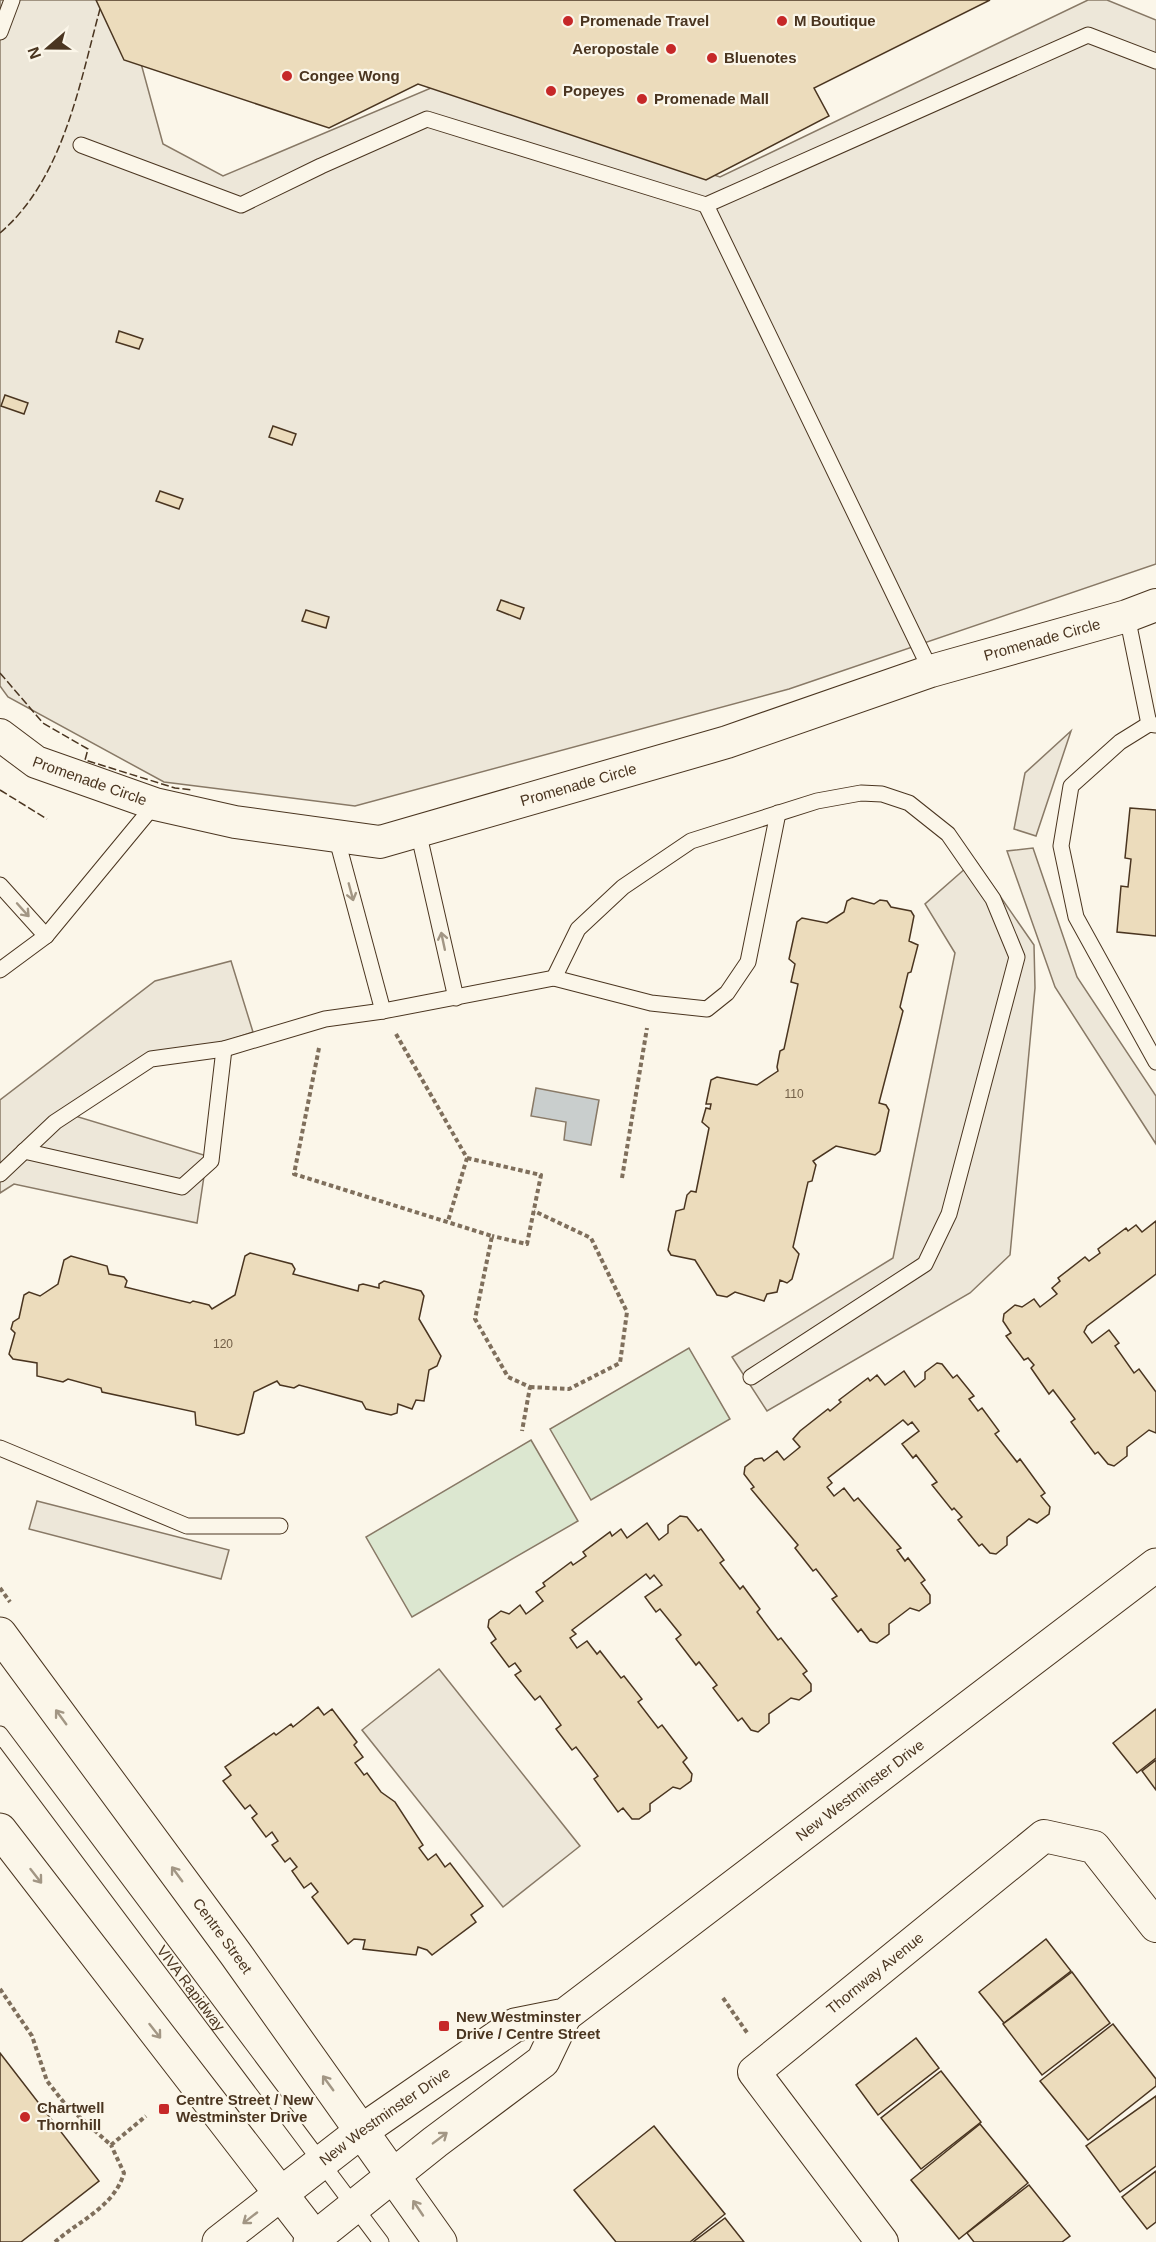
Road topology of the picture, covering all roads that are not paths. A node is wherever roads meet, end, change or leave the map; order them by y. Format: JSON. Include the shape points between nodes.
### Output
{"nodes":[{"id":1,"x":12,"y":0,"type":"edge"},
{"id":2,"x":0,"y":32,"type":"edge"},
{"id":3,"x":1156,"y":61,"type":"edge"},
{"id":4,"x":81,"y":145,"type":"dead end"},
{"id":5,"x":706,"y":205,"type":"junction"},
{"id":6,"x":1156,"y":605,"type":"edge"},
{"id":7,"x":1127,"y":616,"type":"junction"},
{"id":8,"x":931,"y":671,"type":"junction"},
{"id":9,"x":1153,"y":724,"type":"edge"},
{"id":10,"x":0,"y":735,"type":"edge"},
{"id":11,"x":155,"y":804,"type":"junction"},
{"id":12,"x":778,"y":813,"type":"junction"},
{"id":13,"x":418,"y":831,"type":"junction"},
{"id":14,"x":336,"y":836,"type":"junction"},
{"id":15,"x":0,"y":885,"type":"edge"},
{"id":16,"x":46,"y":936,"type":"junction"},
{"id":17,"x":0,"y":970,"type":"edge"},
{"id":18,"x":554,"y":978,"type":"junction"},
{"id":19,"x":456,"y":998,"type":"junction"},
{"id":20,"x":383,"y":1011,"type":"junction"},
{"id":21,"x":224,"y":1049,"type":"junction"},
{"id":22,"x":1156,"y":1062,"type":"edge"},
{"id":23,"x":24,"y":1151,"type":"junction"},
{"id":24,"x":0,"y":1174,"type":"edge"},
{"id":25,"x":752,"y":1377,"type":"dead end"},
{"id":26,"x":0,"y":1448,"type":"edge"},
{"id":27,"x":280,"y":1526,"type":"dead end"},
{"id":28,"x":1156,"y":1565,"type":"edge"},
{"id":29,"x":0,"y":1634,"type":"edge"},
{"id":30,"x":0,"y":1734,"type":"edge"},
{"id":31,"x":0,"y":1830,"type":"edge"},
{"id":32,"x":1156,"y":1926,"type":"edge"},
{"id":33,"x":565,"y":2015,"type":"junction"},
{"id":34,"x":363,"y":2130,"type":"junction"},
{"id":35,"x":321,"y":2164,"type":"junction"},
{"id":36,"x":395,"y":2175,"type":"junction"},
{"id":37,"x":281,"y":2194,"type":"junction"},
{"id":38,"x":355,"y":2208,"type":"junction"},
{"id":39,"x":315,"y":2241,"type":"edge"},
{"id":40,"x":219,"y":2242,"type":"edge"},
{"id":41,"x":381,"y":2242,"type":"edge"},
{"id":42,"x":440,"y":2242,"type":"edge"},
{"id":43,"x":882,"y":2242,"type":"edge"}],
"edges":[{"from":1,"to":2,"type":"lane"},
{"from":3,"to":5,"type":"lane","via":[[1088,36]]},
{"from":4,"to":5,"type":"lane","via":[[241,205],[427,119]]},
{"from":5,"to":8,"type":"lane"},
{"from":6,"to":7,"type":"street","name":"Promenade Circle"},
{"from":7,"to":8,"type":"street","name":"Promenade Circle"},
{"from":7,"to":9,"type":"lane"},
{"from":8,"to":13,"type":"street","name":"Promenade Circle","via":[[727,742]]},
{"from":9,"to":22,"type":"lane","via":[[1120,742],[1071,786],[1061,846],[1076,916]]},
{"from":10,"to":11,"type":"street","name":"Promenade Circle","via":[[36,762]]},
{"from":11,"to":14,"type":"street","name":"Promenade Circle","via":[[235,822]]},
{"from":11,"to":16,"type":"lane"},
{"from":12,"to":18,"type":"lane","via":[[691,841],[623,886],[578,929]]},
{"from":12,"to":18,"type":"lane","via":[[748,962],[727,993],[707,1009],[651,1003]]},
{"from":12,"to":25,"type":"lane","via":[[861,792],[909,802],[948,834],[993,899],[1017,957],[950,1214],[924,1264]]},
{"from":13,"to":14,"type":"street","name":"Promenade Circle","via":[[380,842]]},
{"from":19,"to":13,"type":"lane","one_way":true},
{"from":14,"to":20,"type":"lane","one_way":true},
{"from":15,"to":16,"type":"lane","one_way":true},
{"from":16,"to":17,"type":"lane"},
{"from":18,"to":19,"type":"lane"},
{"from":19,"to":20,"type":"lane"},
{"from":20,"to":21,"type":"lane","via":[[325,1019]]},
{"from":21,"to":23,"type":"lane","via":[[151,1059],[56,1122]]},
{"from":21,"to":23,"type":"lane","via":[[211,1161],[182,1187]]},
{"from":23,"to":24,"type":"lane"},
{"from":26,"to":27,"type":"lane","via":[[187,1526]]},
{"from":28,"to":33,"type":"street","name":"New Westminster Drive"},
{"from":34,"to":29,"type":"street","name":"Centre Street","one_way":true},
{"from":30,"to":35,"type":"lane","name":"VIVA Rapidway"},
{"from":31,"to":37,"type":"street","one_way":true},
{"from":32,"to":43,"type":"street","name":"Thornway Avenue","via":[[1094,1847],[1044,1836],[754,2072]]},
{"from":33,"to":34,"type":"street","name":"New Westminster Drive","via":[[515,2025]]},
{"from":36,"to":33,"type":"street","name":"New Westminster Drive","one_way":true,"via":[[543,2061]]},
{"from":34,"to":35,"type":"street","name":"New Westminster Drive"},
{"from":34,"to":36,"type":"street","name":"Centre Street"},
{"from":35,"to":37,"type":"street","name":"New Westminster Drive"},
{"from":35,"to":38,"type":"lane","name":"VIVA Rapidway"},
{"from":36,"to":38,"type":"street","name":"New Westminster Drive"},
{"from":42,"to":36,"type":"street","name":"Centre Street","one_way":true},
{"from":37,"to":39,"type":"street"},
{"from":37,"to":40,"type":"street","name":"New Westminster Drive","one_way":true},
{"from":38,"to":39,"type":"street","name":"New Westminster Drive"},
{"from":38,"to":41,"type":"lane","name":"VIVA Rapidway"}]}
